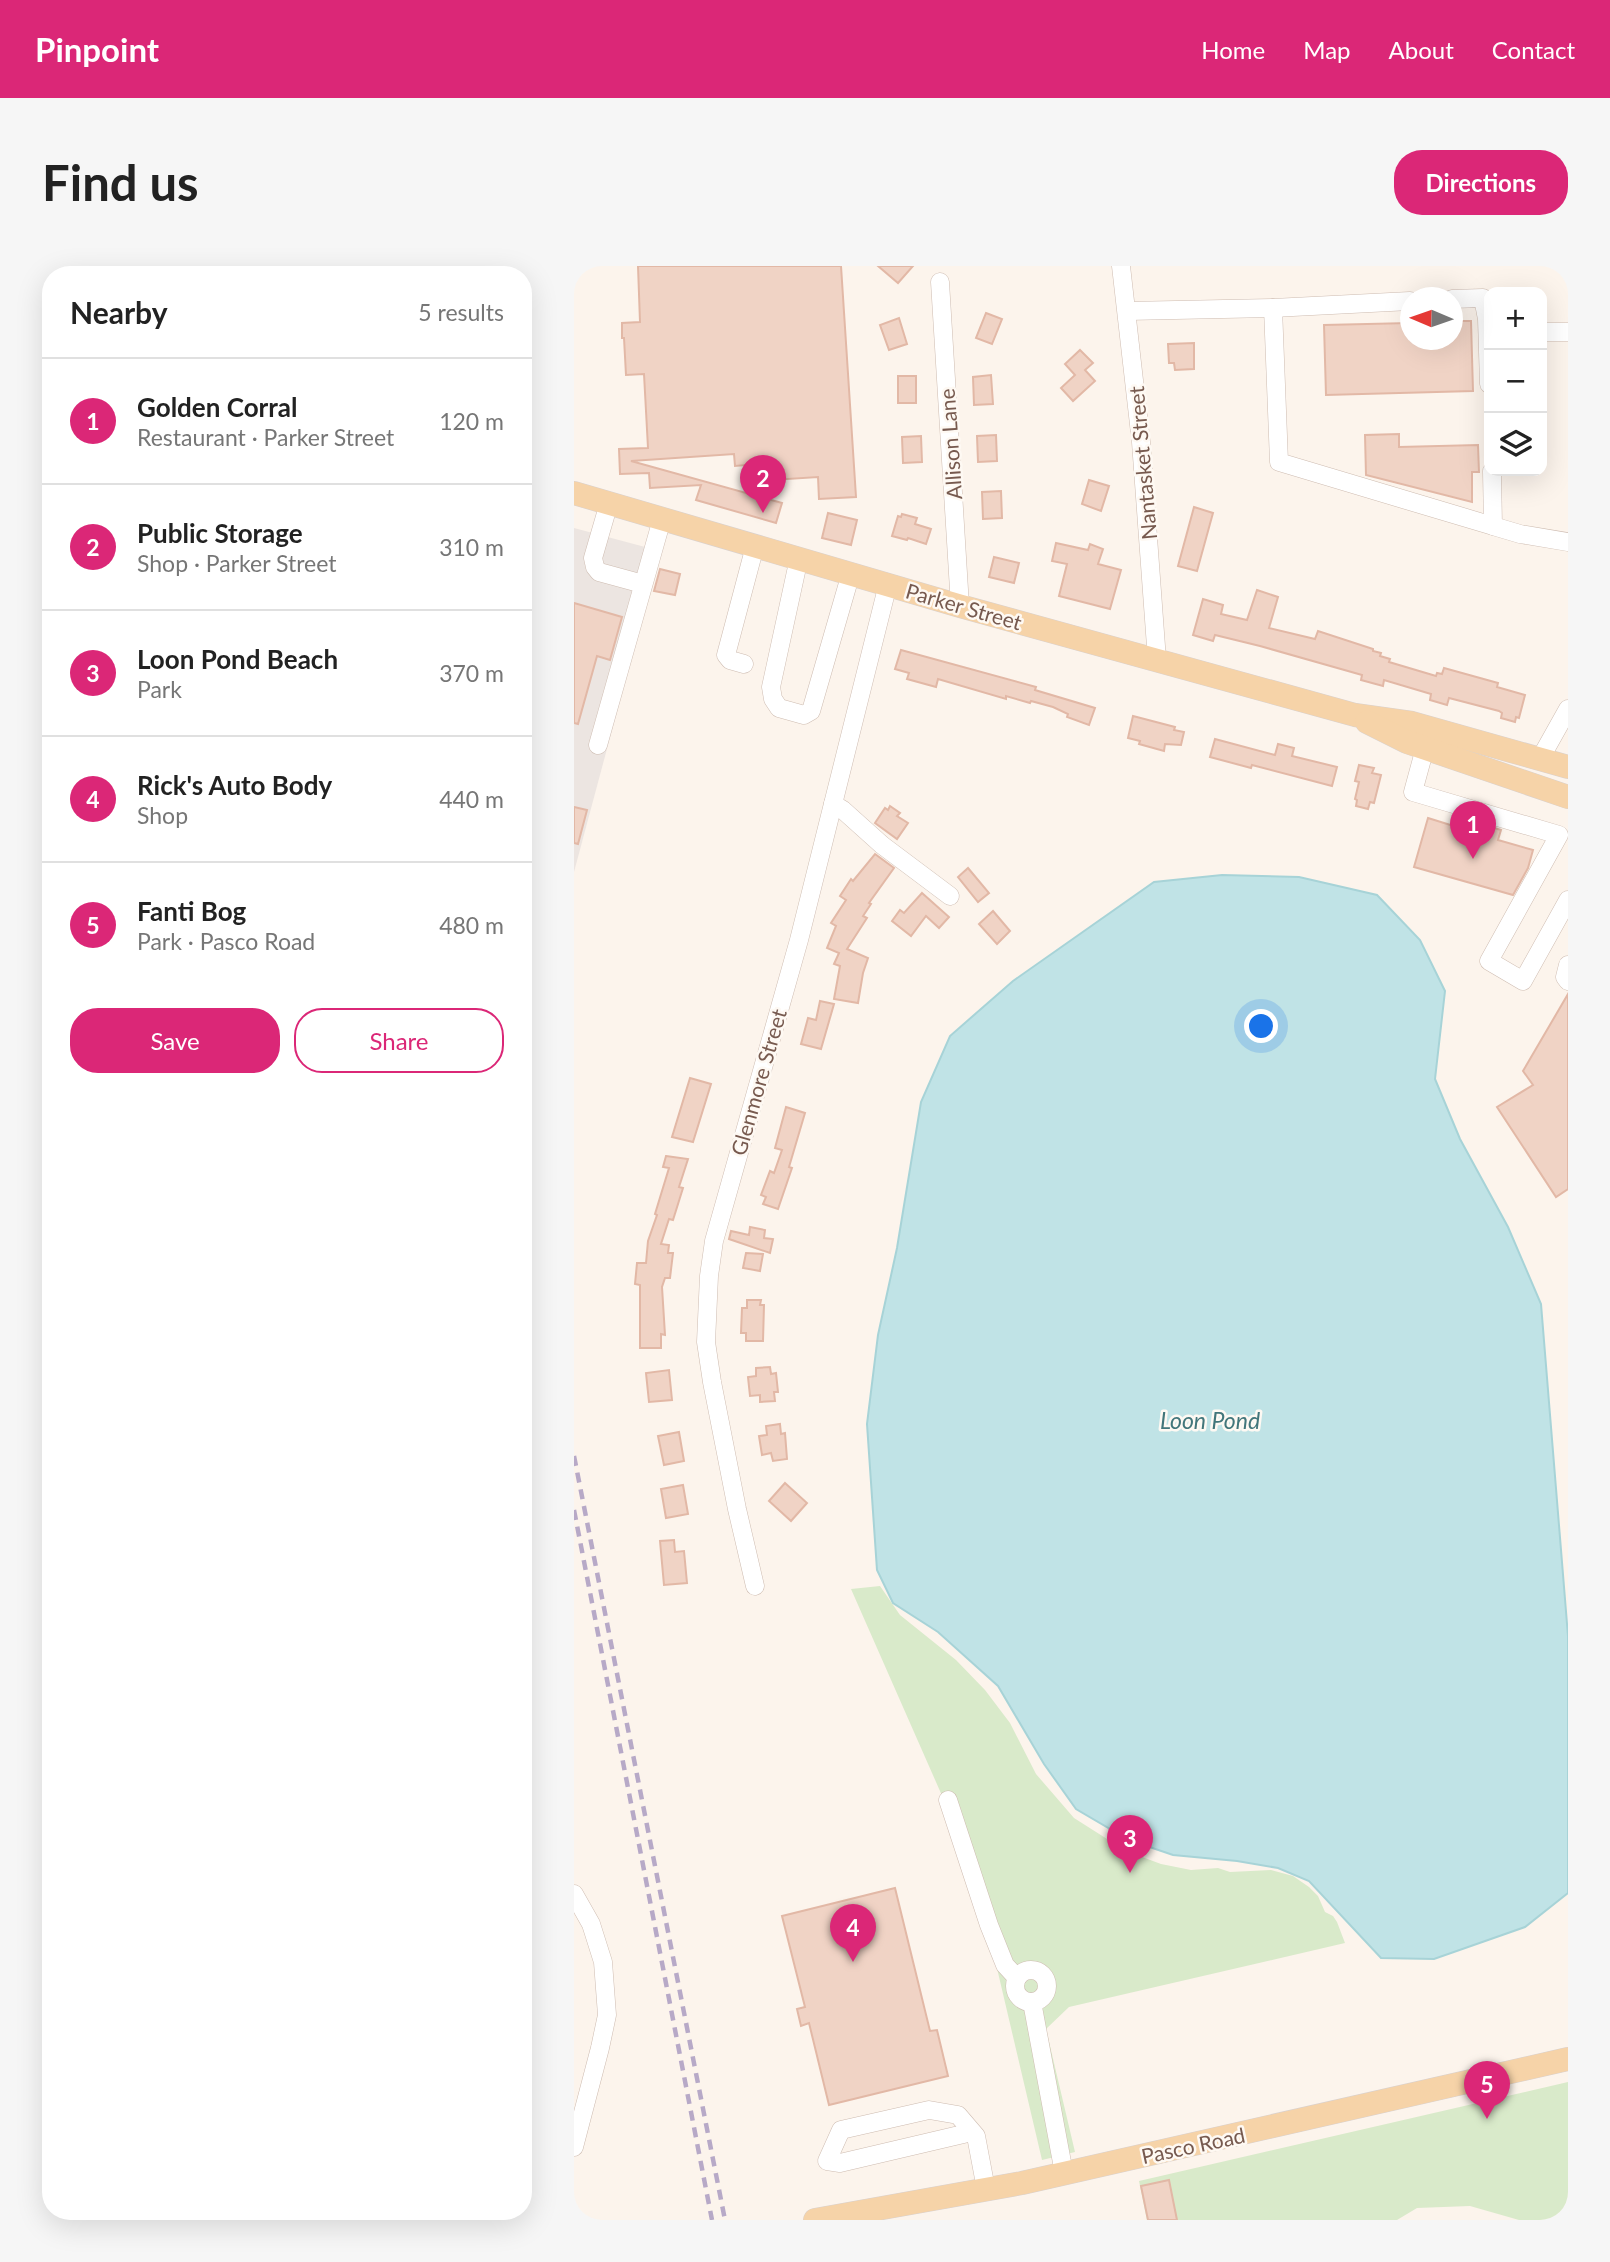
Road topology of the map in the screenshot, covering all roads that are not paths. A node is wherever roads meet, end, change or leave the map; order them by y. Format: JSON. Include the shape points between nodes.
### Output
{"nodes":[{"id":1,"x":1121,"y":266,"type":"edge"},
{"id":2,"x":940,"y":282,"type":"dead end"},
{"id":3,"x":1463,"y":299,"type":"edge"},
{"id":4,"x":1400,"y":302,"type":"edge"},
{"id":5,"x":1484,"y":305,"type":"edge"},
{"id":6,"x":1273,"y":308,"type":"junction"},
{"id":7,"x":1127,"y":310,"type":"junction"},
{"id":8,"x":1547,"y":332,"type":"edge"},
{"id":9,"x":1568,"y":332,"type":"edge"},
{"id":10,"x":1492,"y":476,"type":"edge"},
{"id":11,"x":574,"y":494,"type":"edge"},
{"id":12,"x":608,"y":503,"type":"junction"},
{"id":13,"x":662,"y":519,"type":"junction"},
{"id":14,"x":1493,"y":526,"type":"junction"},
{"id":15,"x":1568,"y":542,"type":"edge"},
{"id":16,"x":755,"y":546,"type":"junction"},
{"id":17,"x":799,"y":558,"type":"junction"},
{"id":18,"x":851,"y":573,"type":"junction"},
{"id":19,"x":643,"y":584,"type":"junction"},
{"id":20,"x":888,"y":584,"type":"junction"},
{"id":21,"x":960,"y":606,"type":"junction"},
{"id":22,"x":1157,"y":660,"type":"junction"},
{"id":23,"x":744,"y":664,"type":"dead end"},
{"id":24,"x":1355,"y":715,"type":"junction"},
{"id":25,"x":1566,"y":716,"type":"edge"},
{"id":26,"x":598,"y":745,"type":"dead end"},
{"id":27,"x":1425,"y":748,"type":"junction"},
{"id":28,"x":1540,"y":759,"type":"junction"},
{"id":29,"x":1568,"y":767,"type":"edge"},
{"id":30,"x":1568,"y":797,"type":"edge"},
{"id":31,"x":833,"y":804,"type":"junction"},
{"id":32,"x":1563,"y":836,"type":"edge"},
{"id":33,"x":950,"y":896,"type":"dead end"},
{"id":34,"x":1568,"y":900,"type":"edge"},
{"id":35,"x":1568,"y":965,"type":"edge"},
{"id":36,"x":1568,"y":981,"type":"edge"},
{"id":37,"x":755,"y":1586,"type":"dead end"},
{"id":38,"x":948,"y":1800,"type":"dead end"},
{"id":39,"x":574,"y":1894,"type":"edge"},
{"id":40,"x":1017,"y":1978,"type":"junction"},
{"id":41,"x":1032,"y":2002,"type":"junction"},
{"id":42,"x":1568,"y":2059,"type":"edge"},
{"id":43,"x":972,"y":2132,"type":"junction"},
{"id":44,"x":574,"y":2147,"type":"edge"},
{"id":45,"x":1064,"y":2173,"type":"junction"},
{"id":46,"x":986,"y":2189,"type":"junction"},
{"id":47,"x":815,"y":2220,"type":"edge"}],
"edges":[{"from":1,"to":7,"type":"street","name":"Nantasket Street"},
{"from":2,"to":21,"type":"street","name":"Allison Lane"},
{"from":3,"to":5,"type":"street","via":[[1483,298]]},
{"from":4,"to":6,"type":"street"},
{"from":6,"to":7,"type":"street"},
{"from":6,"to":14,"type":"street","via":[[1279,462]]},
{"from":7,"to":22,"type":"street","name":"Nantasket Street"},
{"from":8,"to":9,"type":"street"},
{"from":10,"to":14,"type":"street"},
{"from":11,"to":12,"type":"main road","name":"Parker Street"},
{"from":12,"to":13,"type":"main road","name":"Parker Street"},
{"from":12,"to":19,"type":"street","via":[[593,558],[595,567]]},
{"from":13,"to":16,"type":"main road","name":"Parker Street"},
{"from":13,"to":19,"type":"street"},
{"from":14,"to":15,"type":"street"},
{"from":16,"to":17,"type":"main road","name":"Parker Street"},
{"from":16,"to":23,"type":"street","via":[[726,654]]},
{"from":17,"to":18,"type":"main road","name":"Parker Street"},
{"from":17,"to":18,"type":"street","via":[[771,687],[779,708],[804,715],[811,711]]},
{"from":18,"to":20,"type":"main road","name":"Parker Street"},
{"from":19,"to":26,"type":"street"},
{"from":20,"to":21,"type":"main road","name":"Parker Street"},
{"from":20,"to":31,"type":"street","name":"Glenmore Street"},
{"from":21,"to":22,"type":"main road","name":"Parker Street"},
{"from":22,"to":24,"type":"main road","name":"Parker Street"},
{"from":24,"to":27,"type":"main road","name":"Parker Street"},
{"from":24,"to":28,"type":"main road","name":"Parker Street","via":[[1412,723]]},
{"from":25,"to":28,"type":"street"},
{"from":27,"to":30,"type":"main road","name":"Parker Street"},
{"from":27,"to":32,"type":"street","via":[[1413,792]]},
{"from":28,"to":29,"type":"main road","name":"Parker Street"},
{"from":31,"to":33,"type":"street"},
{"from":31,"to":37,"type":"street","name":"Glenmore Street","via":[[714,1241],[709,1276],[706,1342]]},
{"from":32,"to":34,"type":"street","via":[[1489,961],[1523,981]]},
{"from":35,"to":36,"type":"street"},
{"from":38,"to":40,"type":"street","via":[[997,1945],[1005,1965]]},
{"from":39,"to":44,"type":"street","via":[[591,1924],[603,1962],[607,2015]]},
{"from":40,"to":41,"type":"street","via":[[1017,1994]]},
{"from":40,"to":41,"type":"street","via":[[1030,1970],[1044,1976],[1047,1992]]},
{"from":41,"to":45,"type":"street"},
{"from":42,"to":45,"type":"main road","name":"Pasco Road"},
{"from":43,"to":43,"type":"street","via":[[840,2163],[827,2161],[841,2130],[929,2110],[958,2115]]},
{"from":43,"to":46,"type":"street"},
{"from":45,"to":46,"type":"main road","name":"Pasco Road"},
{"from":46,"to":47,"type":"main road","name":"Pasco Road"}]}
